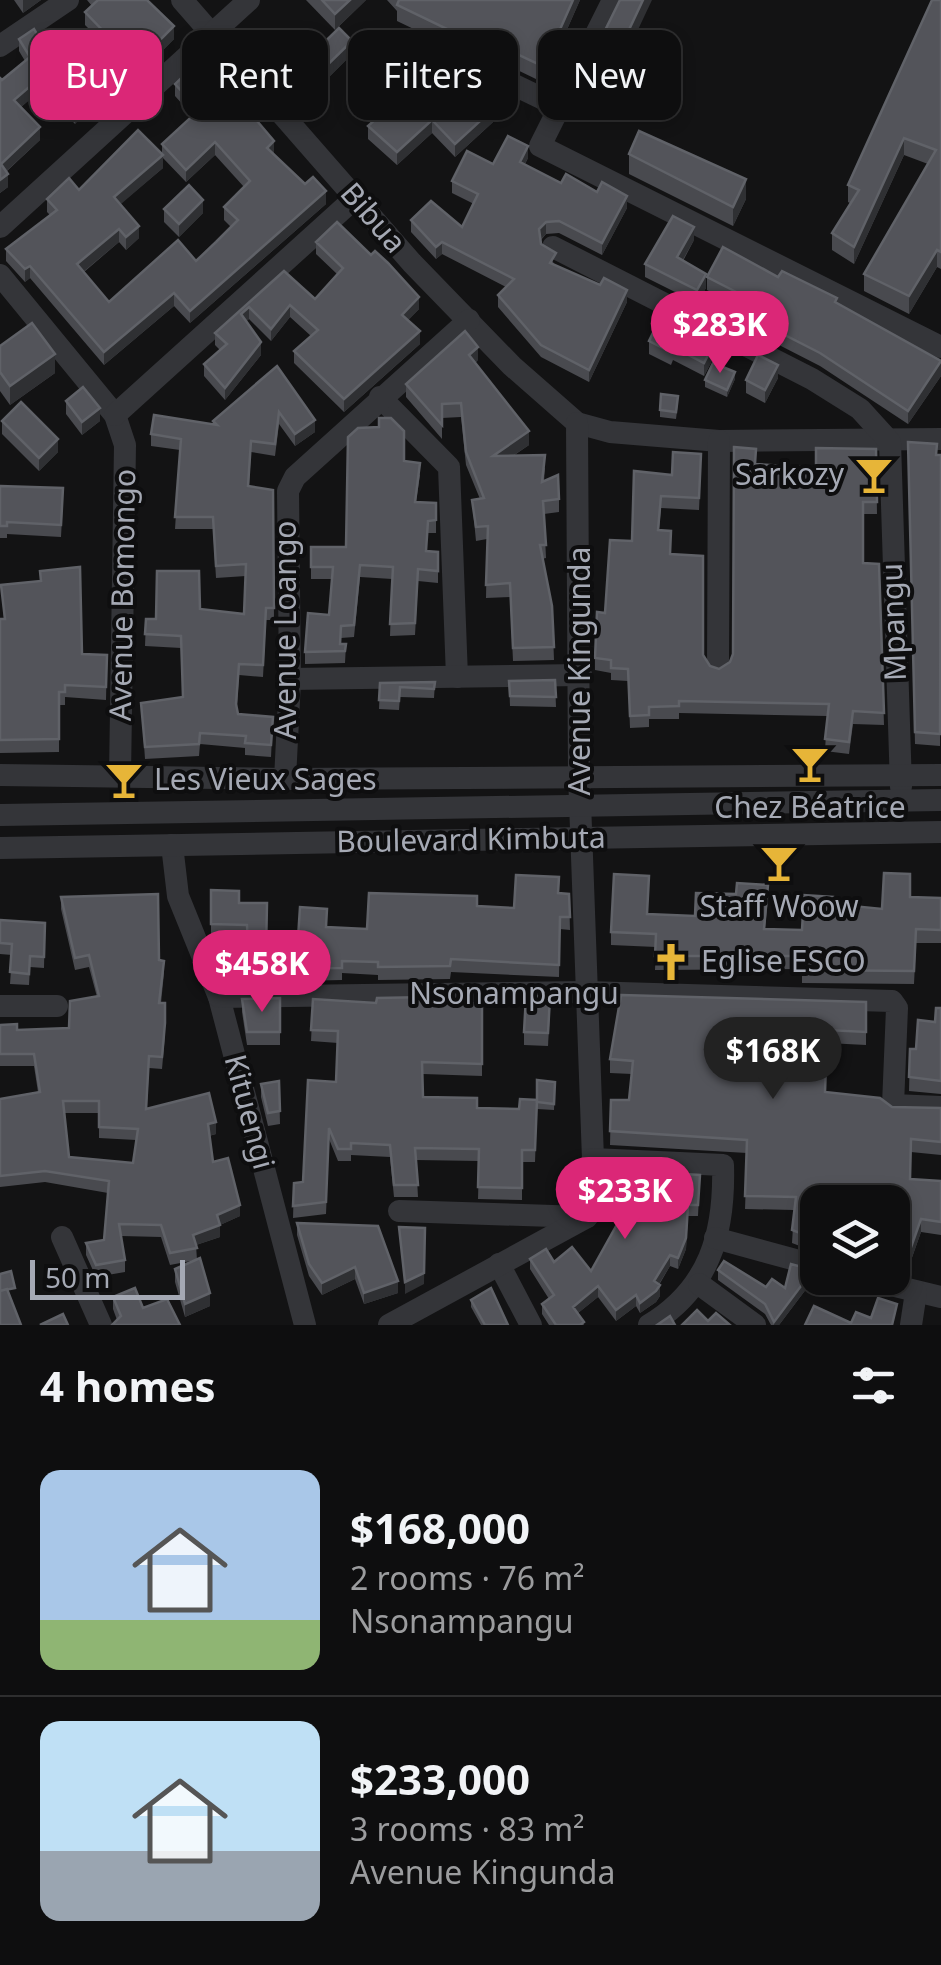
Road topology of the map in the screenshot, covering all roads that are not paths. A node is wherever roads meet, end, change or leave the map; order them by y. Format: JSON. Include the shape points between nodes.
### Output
{"nodes":[{"id":1,"x":68,"y":0,"type":"edge"},
{"id":2,"x":182,"y":0,"type":"edge"},
{"id":3,"x":249,"y":0,"type":"edge"},
{"id":4,"x":614,"y":0,"type":"edge"},
{"id":5,"x":210,"y":30,"type":"edge"},
{"id":6,"x":216,"y":30,"type":"edge"},
{"id":7,"x":599,"y":30,"type":"edge"},
{"id":8,"x":0,"y":46,"type":"edge"},
{"id":9,"x":182,"y":61,"type":"edge"},
{"id":10,"x":288,"y":120,"type":"edge"},
{"id":11,"x":553,"y":120,"type":"edge"},
{"id":12,"x":355,"y":198,"type":"junction"},
{"id":13,"x":0,"y":227,"type":"edge"},
{"id":14,"x":553,"y":247,"type":"edge"},
{"id":15,"x":0,"y":275,"type":"edge"},
{"id":16,"x":468,"y":320,"type":"junction"},
{"id":17,"x":941,"y":347,"type":"edge"},
{"id":18,"x":380,"y":397,"type":"junction"},
{"id":19,"x":115,"y":415,"type":"junction"},
{"id":20,"x":577,"y":423,"type":"junction"},
{"id":21,"x":941,"y":440,"type":"edge"},
{"id":22,"x":719,"y":441,"type":"junction"},
{"id":23,"x":890,"y":442,"type":"junction"},
{"id":24,"x":718,"y":666,"type":"edge"},
{"id":25,"x":580,"y":675,"type":"junction"},
{"id":26,"x":457,"y":677,"type":"junction"},
{"id":27,"x":289,"y":679,"type":"junction"},
{"id":28,"x":579,"y":774,"type":"junction"},
{"id":29,"x":0,"y":775,"type":"edge"},
{"id":30,"x":900,"y":775,"type":"junction"},
{"id":31,"x":941,"y":775,"type":"edge"},
{"id":32,"x":120,"y":776,"type":"junction"},
{"id":33,"x":285,"y":778,"type":"junction"},
{"id":34,"x":941,"y":800,"type":"edge"},
{"id":35,"x":902,"y":801,"type":"junction"},
{"id":36,"x":580,"y":805,"type":"junction"},
{"id":37,"x":0,"y":815,"type":"edge"},
{"id":38,"x":941,"y":832,"type":"edge"},
{"id":39,"x":583,"y":839,"type":"junction"},
{"id":40,"x":172,"y":845,"type":"junction"},
{"id":41,"x":0,"y":848,"type":"edge"},
{"id":42,"x":587,"y":992,"type":"junction"},
{"id":43,"x":219,"y":996,"type":"junction"},
{"id":44,"x":0,"y":1006,"type":"edge"},
{"id":45,"x":56,"y":1006,"type":"dead end"},
{"id":46,"x":941,"y":1107,"type":"edge"},
{"id":47,"x":593,"y":1159,"type":"junction"},
{"id":48,"x":400,"y":1211,"type":"dead end"},
{"id":49,"x":587,"y":1217,"type":"junction"},
{"id":50,"x":62,"y":1237,"type":"dead end"},
{"id":51,"x":716,"y":1238,"type":"junction"},
{"id":52,"x":800,"y":1261,"type":"edge"},
{"id":53,"x":499,"y":1264,"type":"junction"},
{"id":54,"x":699,"y":1284,"type":"junction"},
{"id":55,"x":910,"y":1290,"type":"edge"},
{"id":56,"x":916,"y":1292,"type":"junction"},
{"id":57,"x":941,"y":1297,"type":"edge"},
{"id":58,"x":100,"y":1325,"type":"edge"},
{"id":59,"x":304,"y":1325,"type":"edge"},
{"id":60,"x":388,"y":1325,"type":"edge"},
{"id":61,"x":531,"y":1325,"type":"edge"},
{"id":62,"x":649,"y":1325,"type":"edge"},
{"id":63,"x":755,"y":1325,"type":"edge"},
{"id":64,"x":911,"y":1325,"type":"edge"}],
"edges":[{"from":1,"to":8,"type":"street"},
{"from":2,"to":5,"type":"street","name":"Bibua"},
{"from":3,"to":6,"type":"street"},
{"from":4,"to":7,"type":"street"},
{"from":9,"to":13,"type":"street"},
{"from":10,"to":12,"type":"street","name":"Bibua"},
{"from":11,"to":17,"type":"street","via":[[540,146]]},
{"from":12,"to":16,"type":"street","name":"Bibua"},
{"from":12,"to":19,"type":"street"},
{"from":14,"to":23,"type":"street","via":[[812,378],[860,409]]},
{"from":15,"to":19,"type":"street"},
{"from":16,"to":18,"type":"street","name":"Avenue Loango"},
{"from":16,"to":20,"type":"street","name":"Bibua"},
{"from":18,"to":26,"type":"street","via":[[449,468]]},
{"from":18,"to":27,"type":"street","name":"Avenue Loango","via":[[288,490]]},
{"from":19,"to":32,"type":"street","name":"Avenue Bomongo","via":[[124,444]]},
{"from":20,"to":22,"type":"street"},
{"from":20,"to":25,"type":"street","name":"Avenue Kingunda"},
{"from":21,"to":23,"type":"street"},
{"from":22,"to":23,"type":"street"},
{"from":22,"to":24,"type":"street"},
{"from":23,"to":30,"type":"street","name":"Mpangu"},
{"from":25,"to":26,"type":"street"},
{"from":25,"to":28,"type":"street","name":"Avenue Kingunda"},
{"from":26,"to":27,"type":"street"},
{"from":27,"to":33,"type":"street","name":"Avenue Loango"},
{"from":28,"to":30,"type":"street"},
{"from":28,"to":33,"type":"street"},
{"from":28,"to":36,"type":"street","name":"Avenue Kingunda"},
{"from":29,"to":32,"type":"street"},
{"from":30,"to":31,"type":"street"},
{"from":30,"to":35,"type":"street","name":"Mpangu"},
{"from":32,"to":33,"type":"street"},
{"from":34,"to":35,"type":"street","name":"Boulevard Kimbuta"},
{"from":35,"to":36,"type":"street","name":"Boulevard Kimbuta"},
{"from":36,"to":37,"type":"street","name":"Boulevard Kimbuta"},
{"from":36,"to":39,"type":"street","name":"Avenue Kingunda"},
{"from":38,"to":39,"type":"street","name":"Boulevard Kimbuta"},
{"from":39,"to":40,"type":"street","name":"Boulevard Kimbuta"},
{"from":39,"to":42,"type":"street","name":"Avenue Kingunda"},
{"from":40,"to":41,"type":"street","name":"Boulevard Kimbuta"},
{"from":40,"to":43,"type":"street","name":"Kituengi","via":[[178,896]]},
{"from":42,"to":43,"type":"street","name":"Nsonampangu"},
{"from":42,"to":46,"type":"street","name":"Nsonampangu","via":[[892,1001],[898,1008],[892,1104]]},
{"from":42,"to":47,"type":"street","name":"Avenue Kingunda"},
{"from":43,"to":59,"type":"street","name":"Kituengi"},
{"from":44,"to":45,"type":"street"},
{"from":47,"to":49,"type":"street","name":"Avenue Kingunda"},
{"from":47,"to":51,"type":"street","via":[[723,1166]]},
{"from":48,"to":49,"type":"street"},
{"from":49,"to":53,"type":"street"},
{"from":50,"to":58,"type":"street"},
{"from":51,"to":52,"type":"street"},
{"from":51,"to":54,"type":"street"},
{"from":53,"to":60,"type":"street"},
{"from":53,"to":61,"type":"street"},
{"from":54,"to":62,"type":"street"},
{"from":54,"to":63,"type":"street"},
{"from":55,"to":56,"type":"street"},
{"from":56,"to":57,"type":"street"},
{"from":56,"to":64,"type":"street"}]}
